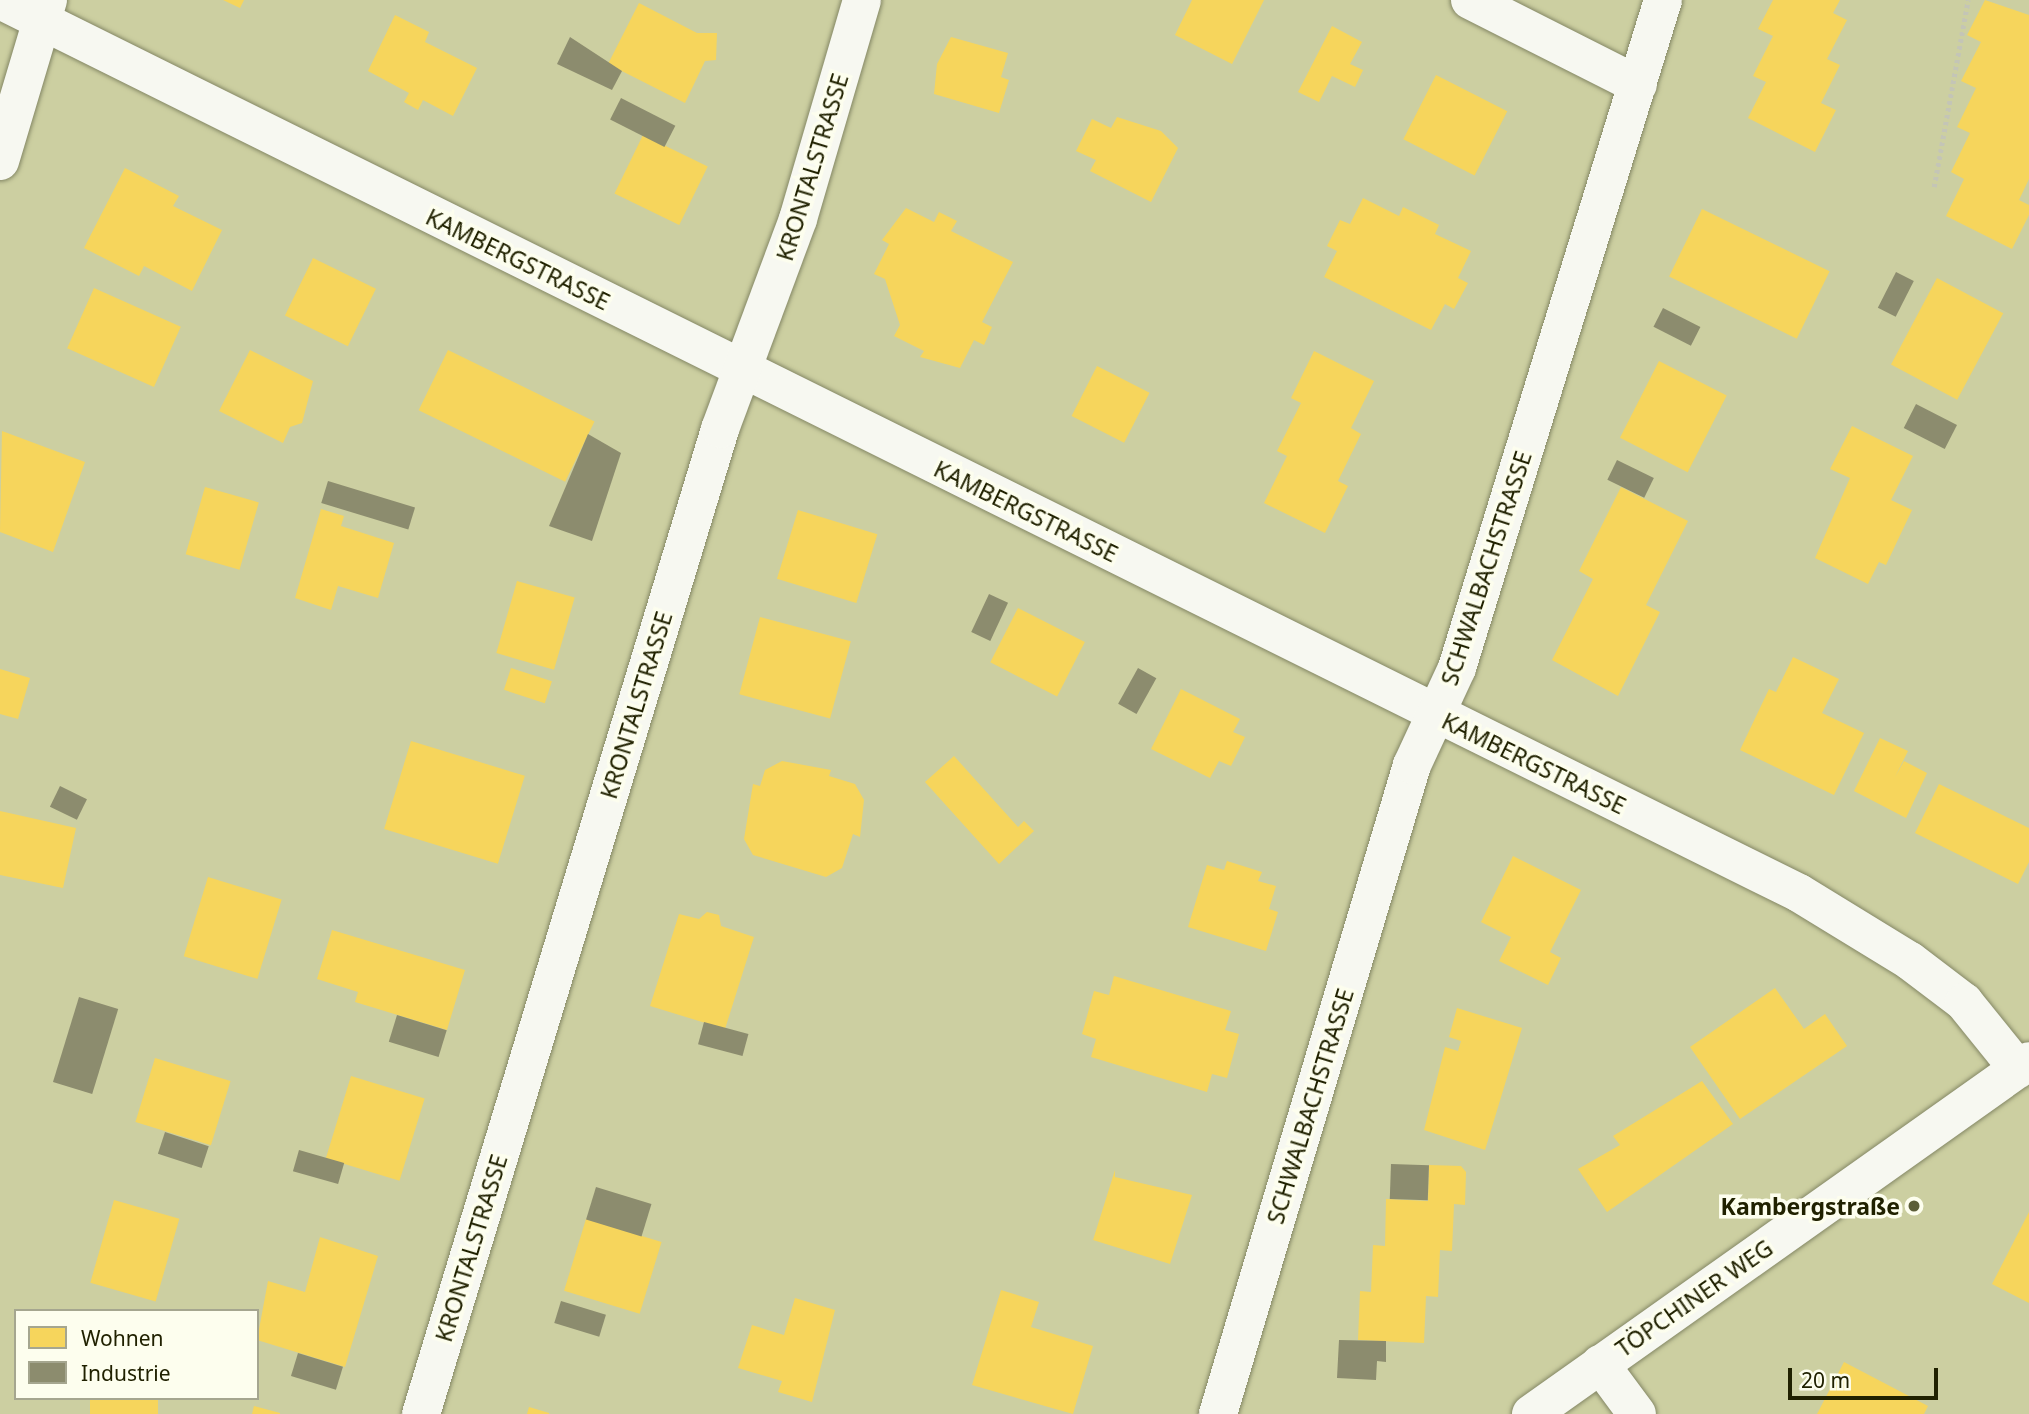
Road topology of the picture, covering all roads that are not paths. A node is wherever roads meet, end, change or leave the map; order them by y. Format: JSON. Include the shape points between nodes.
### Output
{"nodes":[{"id":1,"x":862,"y":0,"type":"edge"},
{"id":2,"x":1470,"y":0,"type":"edge"},
{"id":3,"x":1663,"y":0,"type":"edge"},
{"id":4,"x":0,"y":1,"type":"edge"},
{"id":5,"x":45,"y":11,"type":"edge"},
{"id":6,"x":1638,"y":85,"type":"junction"},
{"id":7,"x":0,"y":161,"type":"edge"},
{"id":8,"x":745,"y":372,"type":"junction"},
{"id":9,"x":1436,"y":714,"type":"junction"},
{"id":10,"x":2024,"y":1065,"type":"edge"},
{"id":11,"x":1600,"y":1364,"type":"junction"},
{"id":12,"x":421,"y":1414,"type":"edge"},
{"id":13,"x":1218,"y":1414,"type":"edge"},
{"id":14,"x":1531,"y":1414,"type":"edge"},
{"id":15,"x":1637,"y":1414,"type":"edge"}],
"edges":[{"from":1,"to":8,"type":"street","name":"KRONTALSTRASSE"},
{"from":2,"to":6,"type":"street"},
{"from":3,"to":6,"type":"street","name":"SCHWALBACHSTRASSE"},
{"from":4,"to":5,"type":"street","name":"KAMBERGSTRASSE"},
{"from":5,"to":7,"type":"street"},
{"from":5,"to":8,"type":"street","name":"KAMBERGSTRASSE"},
{"from":6,"to":9,"type":"street","name":"SCHWALBACHSTRASSE","via":[[1457,668]]},
{"from":8,"to":9,"type":"street","name":"KAMBERGSTRASSE"},
{"from":8,"to":12,"type":"street","name":"KRONTALSTRASSE","via":[[720,429]]},
{"from":9,"to":10,"type":"street","name":"KAMBERGSTRASSE","via":[[1799,893],[1910,961],[1964,1002]]},
{"from":9,"to":13,"type":"street","name":"SCHWALBACHSTRASSE","via":[[1412,765]]},
{"from":10,"to":11,"type":"street","name":"TÖPCHINER WEG"},
{"from":11,"to":14,"type":"street","name":"TÖPCHINER WEG"},
{"from":11,"to":15,"type":"street"}]}
